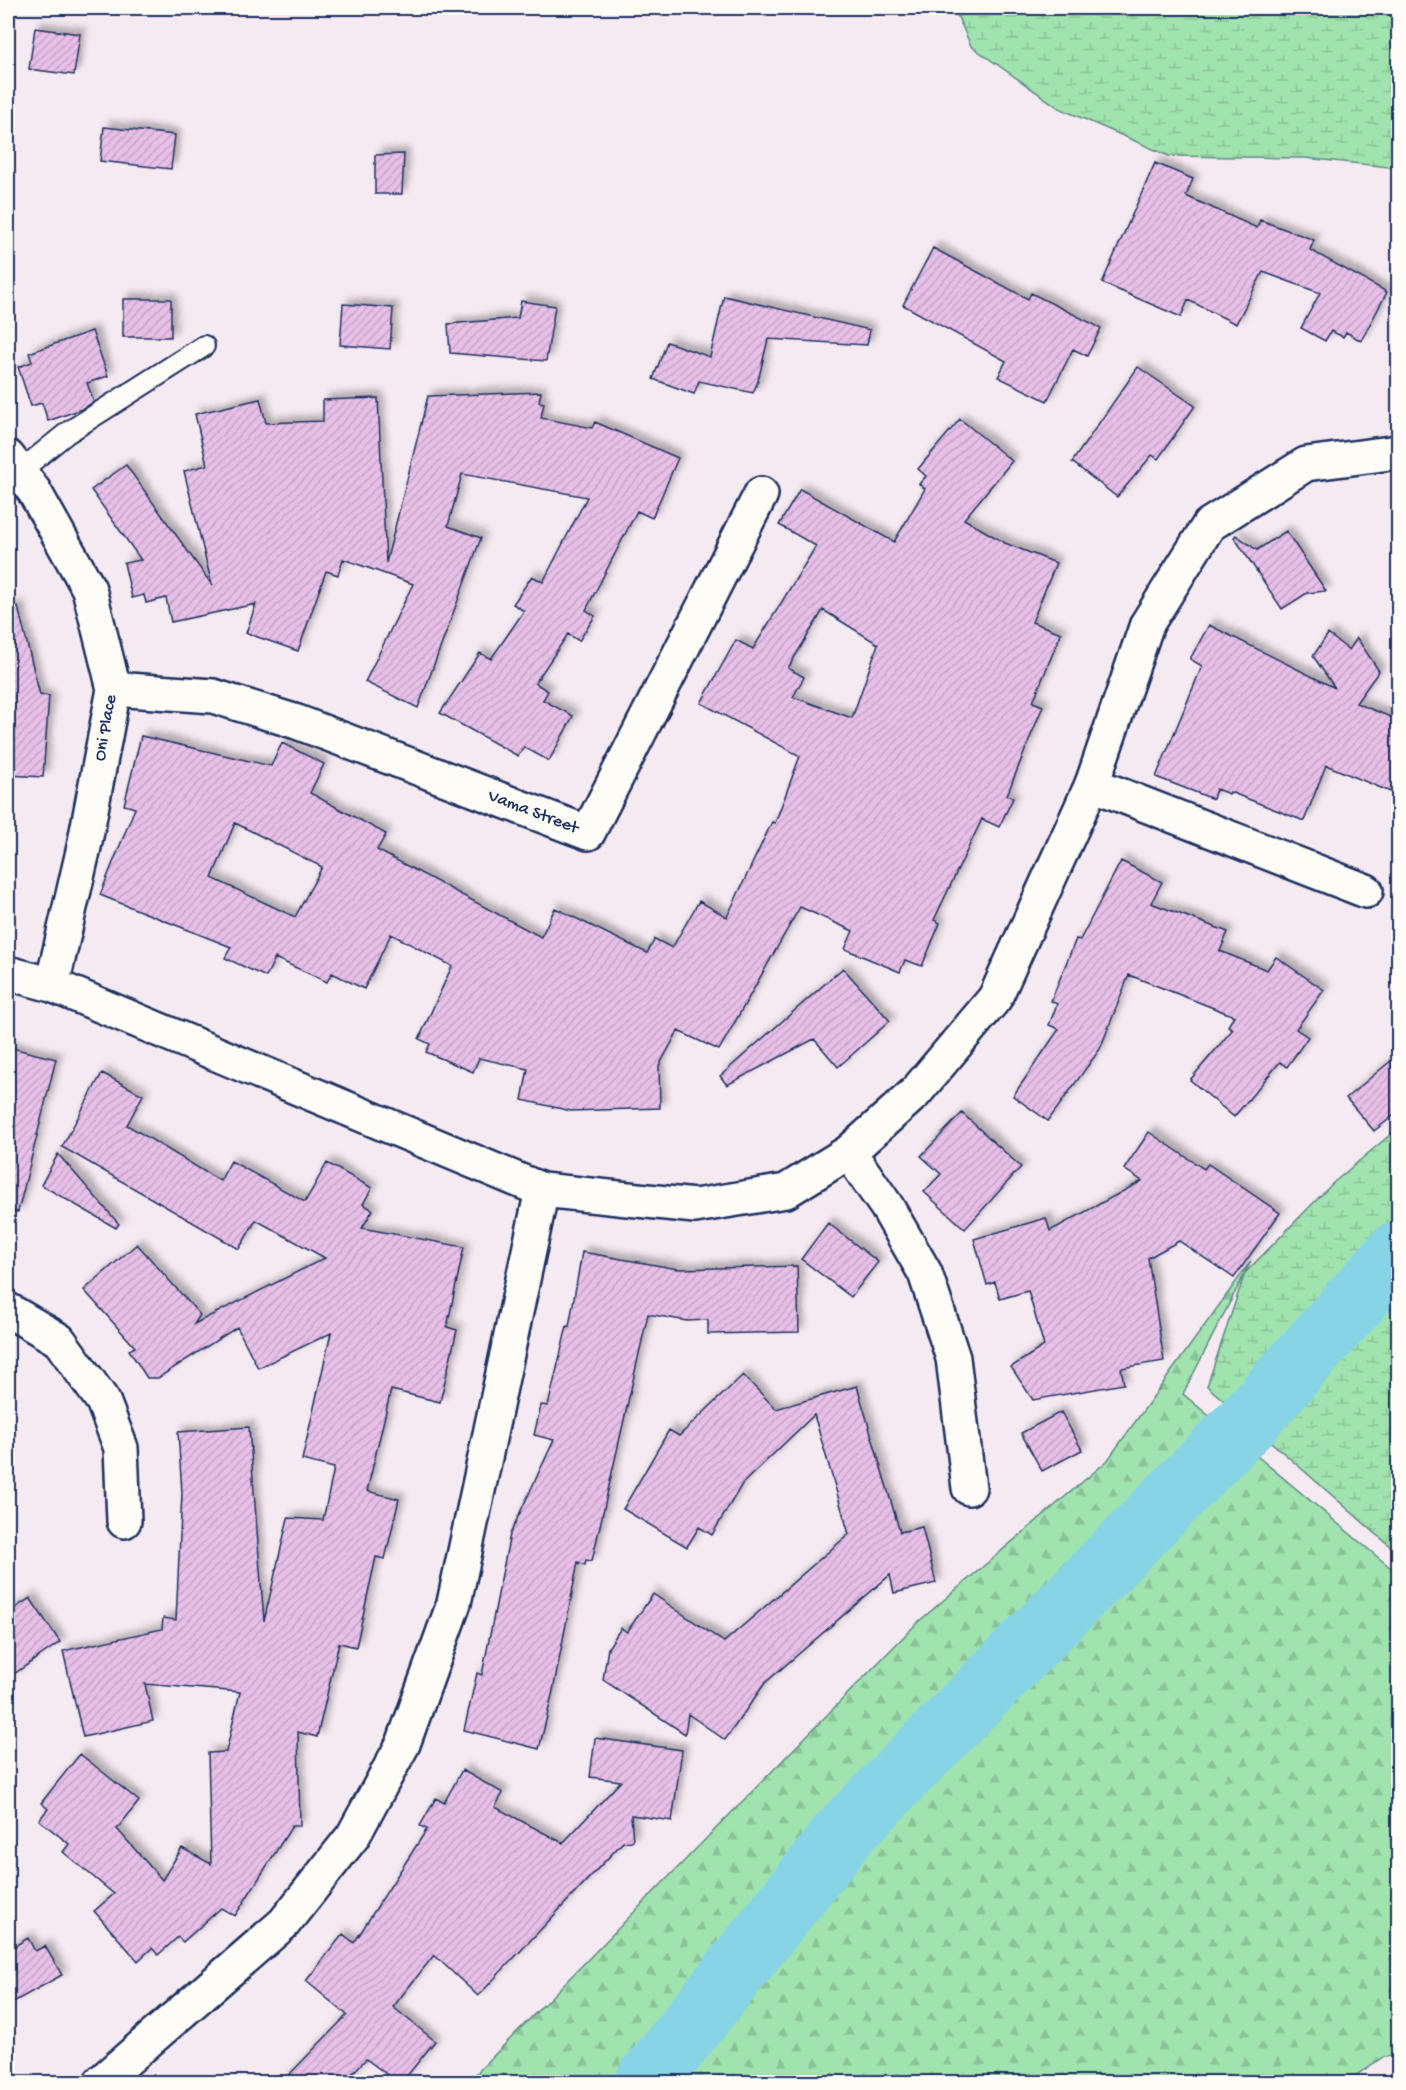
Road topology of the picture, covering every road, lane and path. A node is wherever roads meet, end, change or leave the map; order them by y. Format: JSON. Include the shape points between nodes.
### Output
{"nodes":[{"id":1,"x":204,"y":346,"type":"dead end"},
{"id":2,"x":1398,"y":452,"type":"edge"},
{"id":3,"x":13,"y":465,"type":"edge"},
{"id":4,"x":761,"y":494,"type":"dead end"},
{"id":5,"x":114,"y":689,"type":"junction"},
{"id":6,"x":1092,"y":784,"type":"junction"},
{"id":7,"x":1366,"y":891,"type":"dead end"},
{"id":8,"x":8,"y":973,"type":"edge"},
{"id":9,"x":52,"y":985,"type":"junction"},
{"id":10,"x":849,"y":1152,"type":"junction"},
{"id":11,"x":542,"y":1190,"type":"junction"},
{"id":12,"x":8,"y":1310,"type":"edge"},
{"id":13,"x":969,"y":1488,"type":"dead end"},
{"id":14,"x":124,"y":1521,"type":"dead end"},
{"id":15,"x":101,"y":2082,"type":"edge"}],
"edges":[{"from":1,"to":3,"type":"lane"},
{"from":2,"to":6,"type":"street","via":[[1306,464],[1209,525],[1147,624]]},
{"from":3,"to":5,"type":"street","name":"Oni Place","via":[[34,491],[89,589]]},
{"from":4,"to":5,"type":"street","name":"Vama Street","via":[[588,833],[297,722],[213,696]]},
{"from":5,"to":9,"type":"street","name":"Oni Place","via":[[84,847]]},
{"from":6,"to":7,"type":"street"},
{"from":6,"to":10,"type":"street","via":[[995,998],[915,1093]]},
{"from":8,"to":9,"type":"street"},
{"from":9,"to":11,"type":"street"},
{"from":10,"to":11,"type":"street","via":[[786,1191],[695,1206]]},
{"from":10,"to":13,"type":"street","via":[[925,1273],[953,1358]]},
{"from":11,"to":15,"type":"street","via":[[454,1603],[403,1744],[353,1836],[284,1923]]},
{"from":12,"to":14,"type":"street","via":[[58,1340],[103,1401],[121,1448]]}]}
